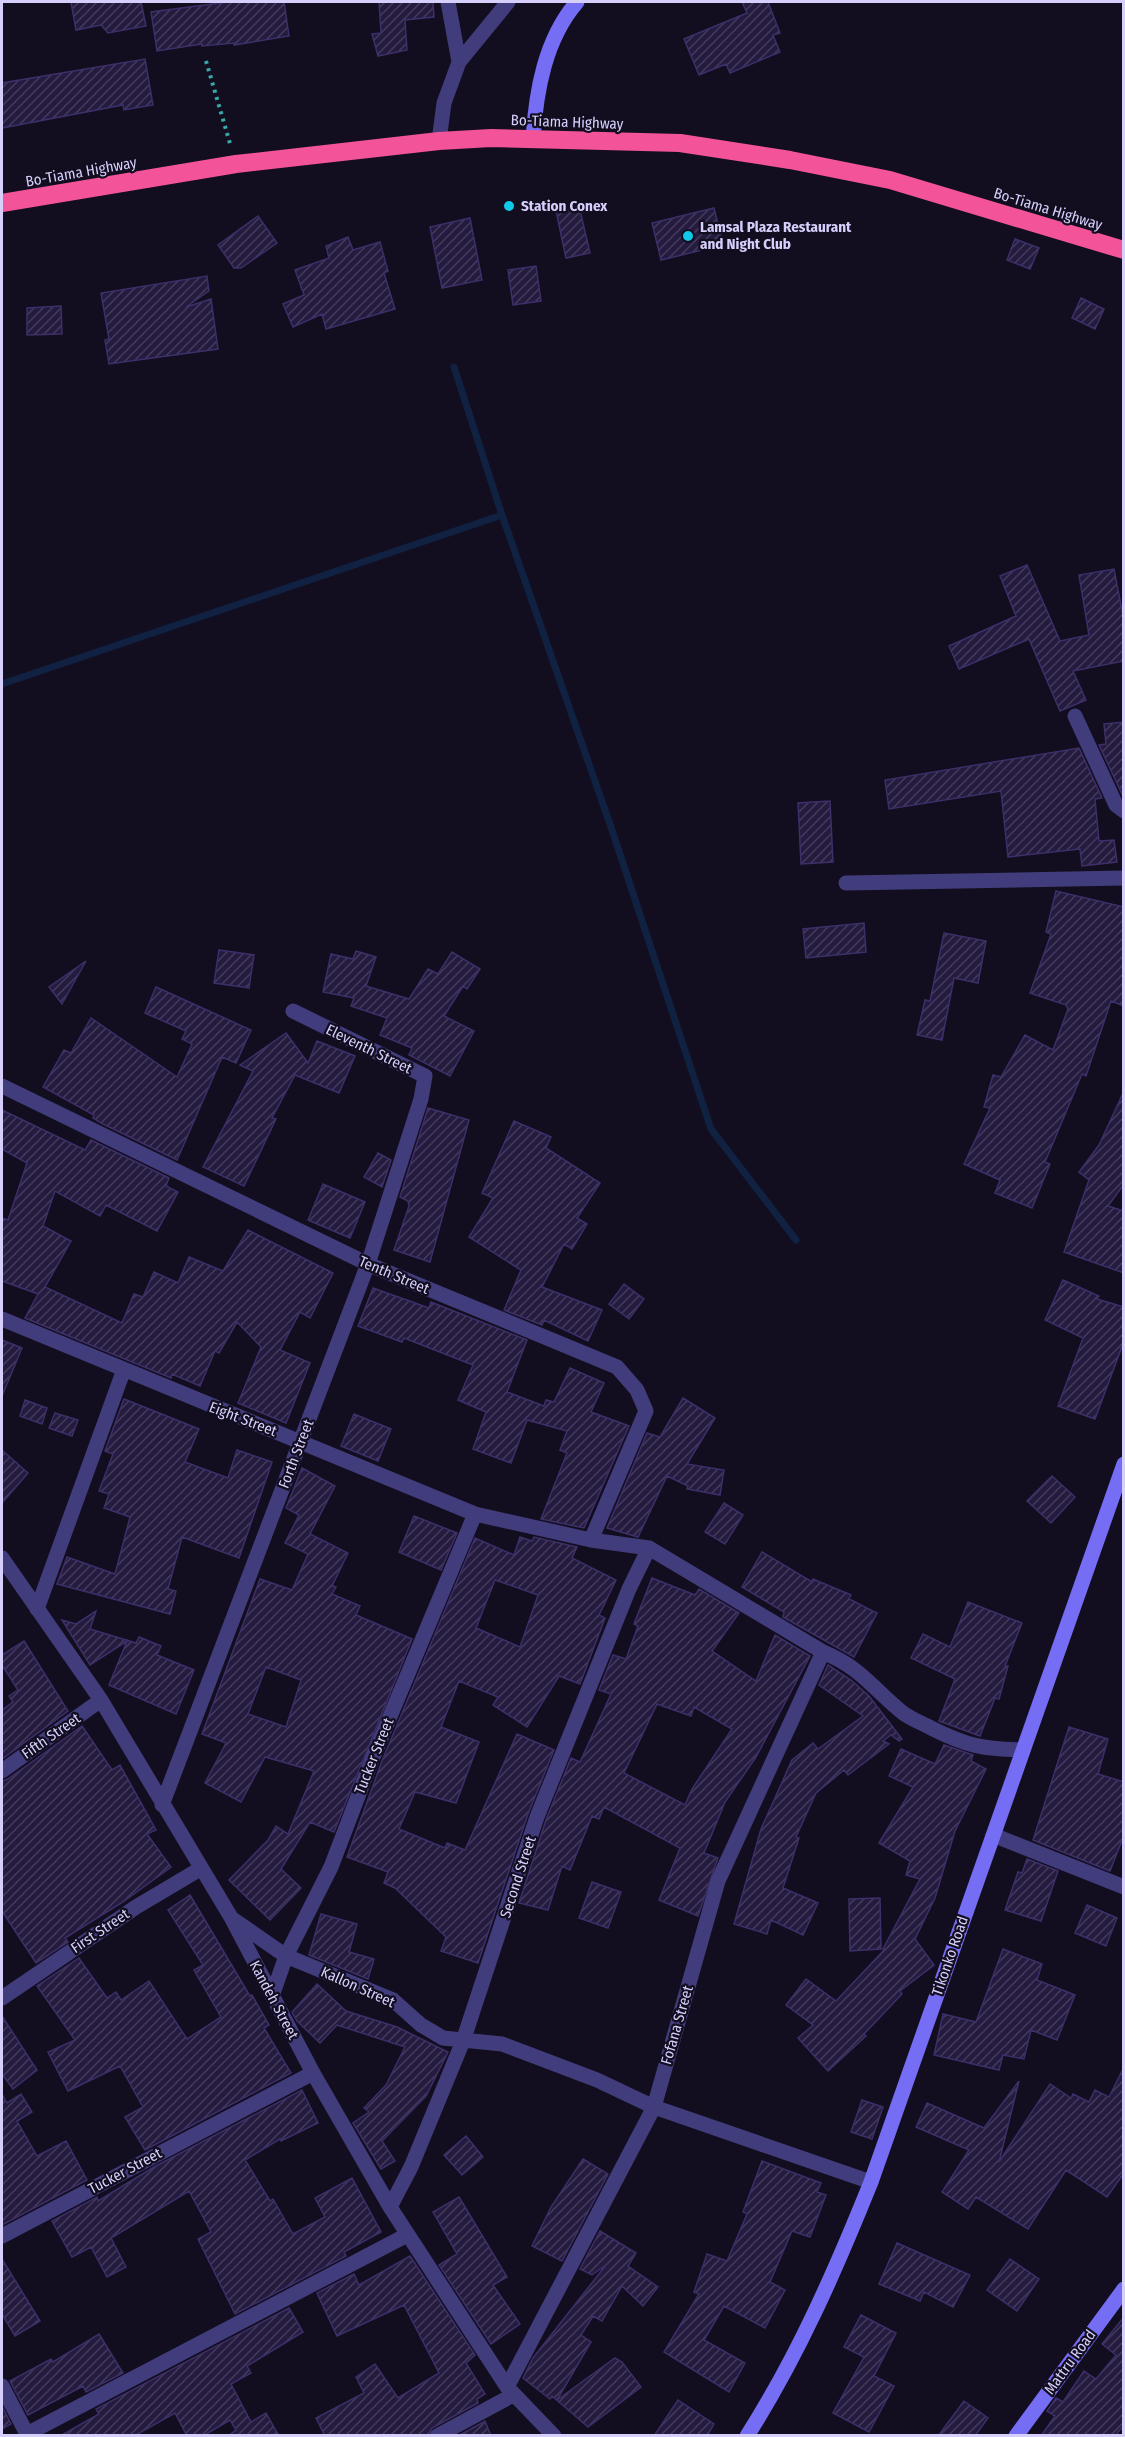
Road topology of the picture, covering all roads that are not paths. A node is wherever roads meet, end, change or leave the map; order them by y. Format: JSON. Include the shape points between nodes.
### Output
{"nodes":[{"id":1,"x":448,"y":2,"type":"edge"},
{"id":2,"x":508,"y":2,"type":"edge"},
{"id":3,"x":577,"y":2,"type":"edge"},
{"id":4,"x":459,"y":62,"type":"junction"},
{"id":5,"x":533,"y":139,"type":"junction"},
{"id":6,"x":439,"y":141,"type":"junction"},
{"id":7,"x":2,"y":203,"type":"edge"},
{"id":8,"x":1124,"y":250,"type":"edge"},
{"id":9,"x":1075,"y":716,"type":"dead end"},
{"id":10,"x":1124,"y":811,"type":"edge"},
{"id":11,"x":1124,"y":878,"type":"edge"},
{"id":12,"x":846,"y":883,"type":"dead end"},
{"id":13,"x":293,"y":1011,"type":"dead end"},
{"id":14,"x":2,"y":1086,"type":"edge"},
{"id":15,"x":421,"y":1099,"type":"joint"},
{"id":16,"x":368,"y":1264,"type":"junction"},
{"id":17,"x":2,"y":1319,"type":"edge"},
{"id":18,"x":123,"y":1372,"type":"junction"},
{"id":19,"x":301,"y":1441,"type":"junction"},
{"id":20,"x":1124,"y":1464,"type":"edge"},
{"id":21,"x":475,"y":1514,"type":"junction"},
{"id":22,"x":591,"y":1540,"type":"junction"},
{"id":23,"x":649,"y":1548,"type":"junction"},
{"id":24,"x":2,"y":1558,"type":"edge"},
{"id":25,"x":37,"y":1609,"type":"junction"},
{"id":26,"x":823,"y":1652,"type":"junction"},
{"id":27,"x":101,"y":1700,"type":"junction"},
{"id":28,"x":1023,"y":1750,"type":"junction"},
{"id":29,"x":2,"y":1771,"type":"edge"},
{"id":30,"x":162,"y":1805,"type":"junction"},
{"id":31,"x":993,"y":1835,"type":"junction"},
{"id":32,"x":200,"y":1869,"type":"junction"},
{"id":33,"x":1124,"y":1887,"type":"edge"},
{"id":34,"x":232,"y":1919,"type":"junction"},
{"id":35,"x":286,"y":1956,"type":"junction"},
{"id":36,"x":272,"y":1996,"type":"junction"},
{"id":37,"x":2,"y":1998,"type":"edge"},
{"id":38,"x":464,"y":2042,"type":"junction"},
{"id":39,"x":313,"y":2073,"type":"junction"},
{"id":40,"x":654,"y":2107,"type":"junction"},
{"id":41,"x":871,"y":2182,"type":"junction"},
{"id":42,"x":390,"y":2207,"type":"junction"},
{"id":43,"x":407,"y":2235,"type":"junction"},
{"id":44,"x":2,"y":2236,"type":"edge"},
{"id":45,"x":1124,"y":2289,"type":"edge"},
{"id":46,"x":2,"y":2386,"type":"edge"},
{"id":47,"x":510,"y":2391,"type":"junction"},
{"id":48,"x":27,"y":2435,"type":"edge"},
{"id":49,"x":436,"y":2436,"type":"edge"},
{"id":50,"x":554,"y":2436,"type":"edge"},
{"id":51,"x":747,"y":2436,"type":"edge"},
{"id":52,"x":1016,"y":2436,"type":"edge"}],
"edges":[{"from":1,"to":4,"type":"street"},
{"from":2,"to":4,"type":"street"},
{"from":3,"to":5,"type":"street","via":[[555,35],[542,76]]},
{"from":4,"to":6,"type":"street","via":[[444,103]]},
{"from":5,"to":6,"type":"highway","name":"Bo-Tiama Highway"},
{"from":5,"to":8,"type":"highway","name":"Bo-Tiama Highway","via":[[680,143],[790,160],[891,180]]},
{"from":6,"to":7,"type":"highway","name":"Bo-Tiama Highway","via":[[236,164]]},
{"from":9,"to":10,"type":"street","via":[[1116,805]]},
{"from":11,"to":12,"type":"street"},
{"from":13,"to":15,"type":"street","name":"Eleventh Street","via":[[425,1076]]},
{"from":14,"to":16,"type":"street","name":"Tenth Street"},
{"from":15,"to":16,"type":"street","name":"Forth Street"},
{"from":16,"to":19,"type":"street","name":"Forth Street"},
{"from":16,"to":22,"type":"street","name":"Tenth Street","via":[[617,1367],[637,1390],[646,1411]]},
{"from":17,"to":18,"type":"street","name":"Eight Street"},
{"from":18,"to":19,"type":"street","name":"Eight Street"},
{"from":18,"to":25,"type":"street"},
{"from":19,"to":21,"type":"street","name":"Eight Street"},
{"from":19,"to":30,"type":"street","name":"Forth Street"},
{"from":20,"to":28,"type":"street","name":"Tikonko Road"},
{"from":21,"to":22,"type":"street","name":"Eight Street"},
{"from":21,"to":35,"type":"street","name":"Tucker Street","via":[[372,1757],[332,1867]]},
{"from":22,"to":23,"type":"street","name":"Eight Street"},
{"from":23,"to":26,"type":"street"},
{"from":23,"to":38,"type":"street","name":"Second Street","via":[[537,1817]]},
{"from":24,"to":25,"type":"street","name":"Kandeh Street"},
{"from":25,"to":27,"type":"street","name":"Kandeh Street"},
{"from":26,"to":28,"type":"street","via":[[868,1678],[905,1715],[965,1745],[988,1750]]},
{"from":26,"to":40,"type":"street","name":"Fofana Street","via":[[718,1881]]},
{"from":27,"to":29,"type":"street","name":"Fifth Street"},
{"from":27,"to":30,"type":"street","name":"Kandeh Street"},
{"from":28,"to":31,"type":"street","name":"Tikonko Road"},
{"from":30,"to":32,"type":"street","name":"Kandeh Street"},
{"from":31,"to":33,"type":"street"},
{"from":31,"to":41,"type":"street","name":"Tikonko Road"},
{"from":32,"to":34,"type":"street","name":"Kandeh Street"},
{"from":32,"to":37,"type":"street","name":"First Street","via":[[136,1907]]},
{"from":34,"to":35,"type":"street","name":"Kallon Street"},
{"from":34,"to":36,"type":"street","name":"Kandeh Street"},
{"from":35,"to":36,"type":"street","name":"Tucker Street"},
{"from":35,"to":38,"type":"street","name":"Kallon Street","via":[[393,2000],[435,2034]]},
{"from":36,"to":39,"type":"street","name":"Kandeh Street"},
{"from":38,"to":40,"type":"street","name":"Kallon Street","via":[[502,2044],[597,2080]]},
{"from":38,"to":42,"type":"street","name":"Second Street","via":[[411,2168]]},
{"from":39,"to":42,"type":"street","name":"Kandeh Street"},
{"from":39,"to":44,"type":"street","name":"Tucker Street"},
{"from":40,"to":41,"type":"street","name":"Kallon Street"},
{"from":40,"to":47,"type":"street","name":"Fofana Street"},
{"from":41,"to":51,"type":"street","name":"Tikonko Road","via":[[833,2276]]},
{"from":42,"to":43,"type":"street","name":"Kandeh Street"},
{"from":43,"to":47,"type":"street","name":"Kandeh Street"},
{"from":43,"to":48,"type":"street"},
{"from":45,"to":52,"type":"street","name":"Mattru Road"},
{"from":46,"to":48,"type":"street"},
{"from":47,"to":49,"type":"street"},
{"from":47,"to":50,"type":"street","name":"Kandeh Street"}]}
